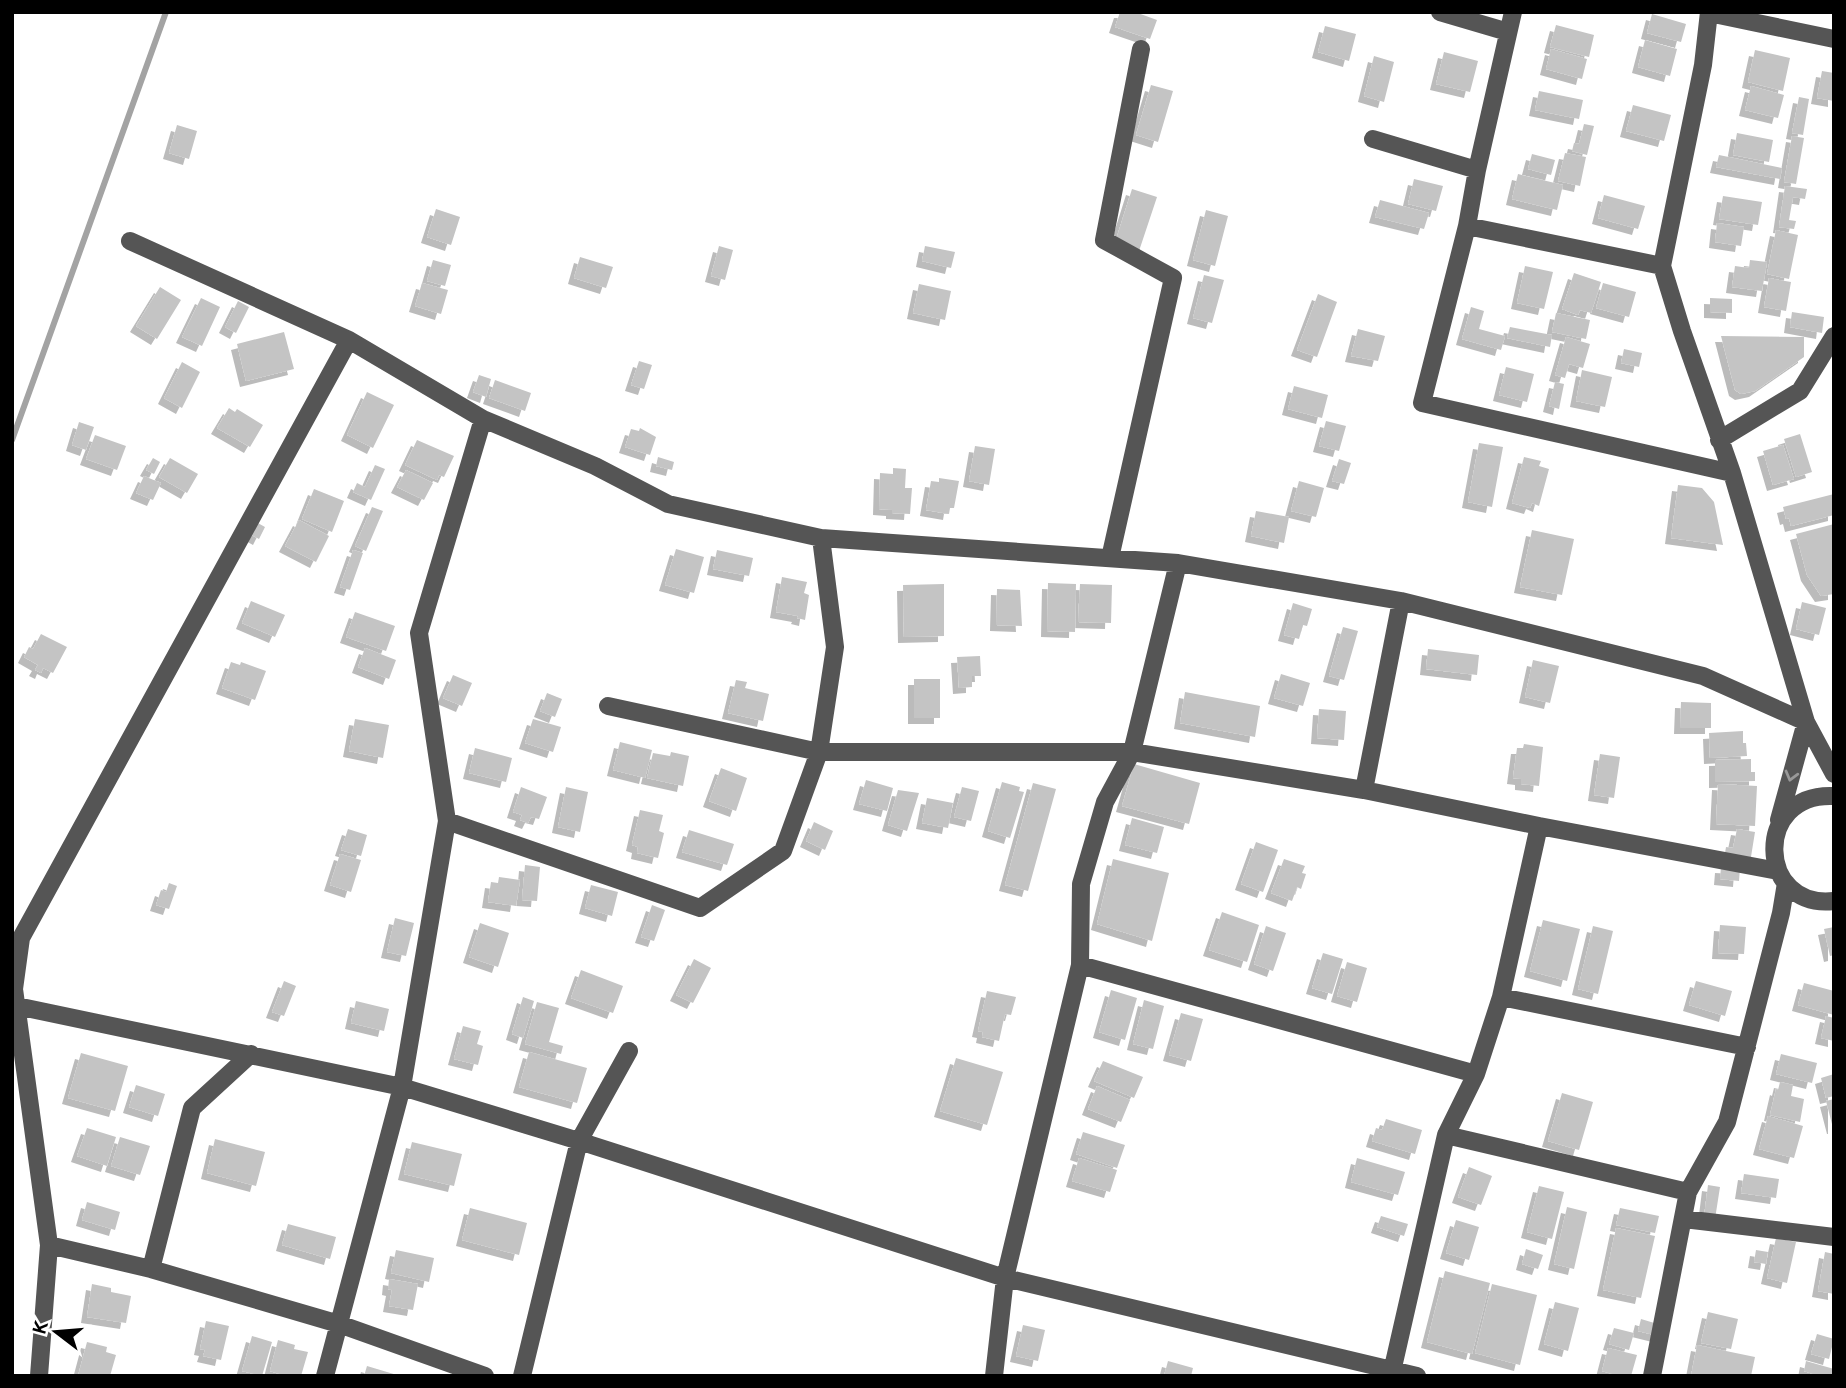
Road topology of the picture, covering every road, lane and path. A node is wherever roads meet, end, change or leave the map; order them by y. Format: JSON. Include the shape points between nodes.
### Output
{"nodes":[{"id":1,"x":1440,"y":12,"type":"edge"},
{"id":2,"x":1513,"y":12,"type":"edge"},
{"id":3,"x":1709,"y":13,"type":"edge"},
{"id":4,"x":1508,"y":32,"type":"junction"},
{"id":5,"x":1834,"y":39,"type":"edge"},
{"id":6,"x":1141,"y":49,"type":"dead end"},
{"id":7,"x":1373,"y":139,"type":"dead end"},
{"id":8,"x":1477,"y":170,"type":"junction"},
{"id":9,"x":1467,"y":226,"type":"junction"},
{"id":10,"x":130,"y":242,"type":"dead end"},
{"id":11,"x":1662,"y":266,"type":"junction"},
{"id":12,"x":1834,"y":336,"type":"edge"},
{"id":13,"x":349,"y":340,"type":"junction"},
{"id":14,"x":483,"y":419,"type":"junction"},
{"id":15,"x":1719,"y":440,"type":"junction"},
{"id":16,"x":1732,"y":473,"type":"junction"},
{"id":17,"x":821,"y":538,"type":"junction"},
{"id":18,"x":1110,"y":558,"type":"junction"},
{"id":19,"x":1178,"y":563,"type":"junction"},
{"id":20,"x":1401,"y":601,"type":"junction"},
{"id":21,"x":608,"y":706,"type":"dead end"},
{"id":22,"x":1805,"y":722,"type":"junction"},
{"id":23,"x":819,"y":752,"type":"junction"},
{"id":24,"x":1132,"y":752,"type":"junction"},
{"id":25,"x":1834,"y":774,"type":"edge"},
{"id":26,"x":1364,"y":790,"type":"junction"},
{"id":27,"x":1834,"y":796,"type":"edge"},
{"id":28,"x":447,"y":821,"type":"junction"},
{"id":29,"x":1539,"y":826,"type":"junction"},
{"id":30,"x":1777,"y":829,"type":"junction"},
{"id":31,"x":1782,"y":877,"type":"junction"},
{"id":32,"x":1834,"y":901,"type":"edge"},
{"id":33,"x":1080,"y":965,"type":"junction"},
{"id":34,"x":1502,"y":997,"type":"junction"},
{"id":35,"x":15,"y":1006,"type":"edge"},
{"id":36,"x":1747,"y":1046,"type":"junction"},
{"id":37,"x":629,"y":1051,"type":"dead end"},
{"id":38,"x":251,"y":1054,"type":"junction"},
{"id":39,"x":1476,"y":1074,"type":"junction"},
{"id":40,"x":402,"y":1087,"type":"junction"},
{"id":41,"x":1447,"y":1135,"type":"junction"},
{"id":42,"x":579,"y":1141,"type":"junction"},
{"id":43,"x":1688,"y":1192,"type":"junction"},
{"id":44,"x":1684,"y":1219,"type":"junction"},
{"id":45,"x":1834,"y":1237,"type":"edge"},
{"id":46,"x":49,"y":1245,"type":"junction"},
{"id":47,"x":151,"y":1269,"type":"junction"},
{"id":48,"x":1005,"y":1278,"type":"junction"},
{"id":49,"x":338,"y":1324,"type":"junction"},
{"id":50,"x":1391,"y":1373,"type":"edge"},
{"id":51,"x":39,"y":1376,"type":"edge"},
{"id":52,"x":325,"y":1376,"type":"edge"},
{"id":53,"x":485,"y":1376,"type":"edge"},
{"id":54,"x":522,"y":1376,"type":"edge"},
{"id":55,"x":994,"y":1376,"type":"edge"},
{"id":56,"x":1417,"y":1376,"type":"edge"},
{"id":57,"x":1652,"y":1376,"type":"edge"}],
"edges":[{"from":1,"to":4,"type":"street"},
{"from":2,"to":4,"type":"street"},
{"from":3,"to":5,"type":"street"},
{"from":3,"to":11,"type":"street","via":[[1703,65]]},
{"from":4,"to":8,"type":"street"},
{"from":6,"to":18,"type":"street","via":[[1104,240],[1174,278]]},
{"from":7,"to":8,"type":"street"},
{"from":8,"to":9,"type":"street"},
{"from":9,"to":11,"type":"street"},
{"from":9,"to":16,"type":"street","via":[[1422,403]]},
{"from":10,"to":13,"type":"street"},
{"from":11,"to":15,"type":"street"},
{"from":12,"to":15,"type":"street","via":[[1800,391]]},
{"from":13,"to":14,"type":"street"},
{"from":13,"to":35,"type":"street","via":[[21,939]]},
{"from":14,"to":17,"type":"street","via":[[595,466],[668,504]]},
{"from":14,"to":28,"type":"street","via":[[419,633]]},
{"from":15,"to":16,"type":"street"},
{"from":16,"to":22,"type":"street"},
{"from":17,"to":18,"type":"street"},
{"from":17,"to":23,"type":"street","via":[[835,647]]},
{"from":18,"to":19,"type":"street"},
{"from":19,"to":20,"type":"street"},
{"from":19,"to":24,"type":"street"},
{"from":20,"to":22,"type":"street","via":[[1703,676]]},
{"from":20,"to":26,"type":"street"},
{"from":21,"to":23,"type":"street"},
{"from":22,"to":25,"type":"street"},
{"from":22,"to":30,"type":"street","one_way":true},
{"from":23,"to":24,"type":"street"},
{"from":23,"to":28,"type":"street","via":[[783,850],[700,908]]},
{"from":24,"to":26,"type":"street"},
{"from":24,"to":33,"type":"street","via":[[1105,802],[1081,884]]},
{"from":26,"to":29,"type":"street"},
{"from":27,"to":30,"type":"street","via":[[1801,803],[1784,816]]},
{"from":28,"to":40,"type":"street"},
{"from":29,"to":31,"type":"street"},
{"from":29,"to":34,"type":"street"},
{"from":30,"to":31,"type":"street","via":[[1774,858]]},
{"from":31,"to":32,"type":"street","via":[[1809,899]]},
{"from":31,"to":36,"type":"street","via":[[1781,913]]},
{"from":33,"to":39,"type":"street"},
{"from":33,"to":48,"type":"street"},
{"from":34,"to":36,"type":"street"},
{"from":34,"to":39,"type":"street"},
{"from":35,"to":38,"type":"street"},
{"from":35,"to":46,"type":"street"},
{"from":36,"to":43,"type":"street","via":[[1727,1122]]},
{"from":37,"to":42,"type":"street"},
{"from":38,"to":40,"type":"street"},
{"from":38,"to":47,"type":"street","via":[[192,1108]]},
{"from":39,"to":41,"type":"street"},
{"from":40,"to":42,"type":"street"},
{"from":40,"to":49,"type":"street"},
{"from":41,"to":43,"type":"street"},
{"from":41,"to":50,"type":"street"},
{"from":42,"to":48,"type":"street"},
{"from":42,"to":54,"type":"street"},
{"from":43,"to":44,"type":"street"},
{"from":44,"to":45,"type":"street"},
{"from":44,"to":57,"type":"street"},
{"from":46,"to":47,"type":"street"},
{"from":46,"to":51,"type":"street"},
{"from":47,"to":49,"type":"street"},
{"from":48,"to":50,"type":"street"},
{"from":48,"to":55,"type":"street"},
{"from":49,"to":52,"type":"street"},
{"from":49,"to":53,"type":"street"},
{"from":50,"to":56,"type":"street"}]}
